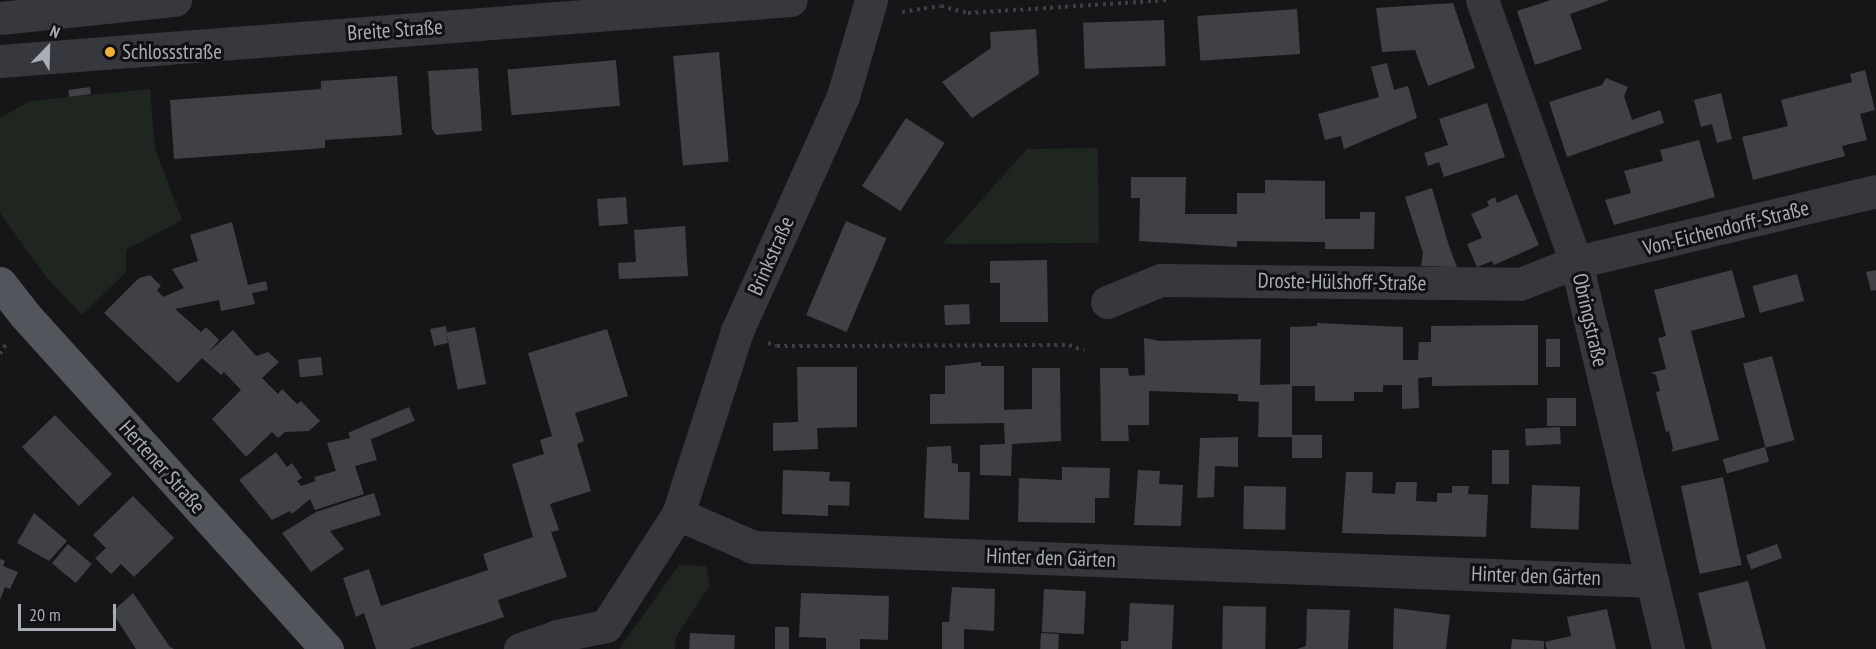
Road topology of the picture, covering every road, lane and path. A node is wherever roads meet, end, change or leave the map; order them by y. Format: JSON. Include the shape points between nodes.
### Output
{"nodes":[{"id":1,"x":175,"y":0,"type":"edge"},
{"id":2,"x":791,"y":0,"type":"edge"},
{"id":3,"x":1168,"y":0,"type":"edge"},
{"id":4,"x":1482,"y":0,"type":"edge"},
{"id":5,"x":941,"y":3,"type":"edge"},
{"id":6,"x":870,"y":8,"type":"edge"},
{"id":7,"x":0,"y":18,"type":"edge"},
{"id":8,"x":0,"y":61,"type":"edge"},
{"id":9,"x":1876,"y":191,"type":"edge"},
{"id":10,"x":1576,"y":262,"type":"junction"},
{"id":11,"x":0,"y":283,"type":"edge"},
{"id":12,"x":1107,"y":302,"type":"dead end"},
{"id":13,"x":737,"y":331,"type":"junction"},
{"id":14,"x":1084,"y":351,"type":"dead end"},
{"id":15,"x":678,"y":514,"type":"junction"},
{"id":16,"x":1652,"y":581,"type":"junction"},
{"id":17,"x":327,"y":649,"type":"edge"},
{"id":18,"x":520,"y":649,"type":"edge"},
{"id":19,"x":1668,"y":649,"type":"edge"}],
"edges":[{"from":1,"to":7,"type":"street"},
{"from":2,"to":8,"type":"street","name":"Breite Straße"},
{"from":3,"to":5,"type":"path","via":[[968,13]]},
{"from":4,"to":10,"type":"street","name":"Obringstraße"},
{"from":5,"to":6,"type":"path"},
{"from":6,"to":13,"type":"street","name":"Brinkstraße","via":[[843,96]]},
{"from":9,"to":10,"type":"street","name":"Von-Eichendorff-Straße"},
{"from":10,"to":12,"type":"street","name":"Droste-Hülshoff-Straße","via":[[1520,284],[1161,280]]},
{"from":10,"to":16,"type":"street","name":"Obringstraße"},
{"from":11,"to":17,"type":"main road","name":"Hertener Straße"},
{"from":13,"to":14,"type":"path","via":[[777,346],[1069,345]]},
{"from":13,"to":15,"type":"street","name":"Brinkstraße"},
{"from":15,"to":16,"type":"street","name":"Hinter den Gärten","via":[[753,547]]},
{"from":15,"to":18,"type":"street","via":[[606,626]]},
{"from":16,"to":19,"type":"street","name":"Obringstraße"}]}
